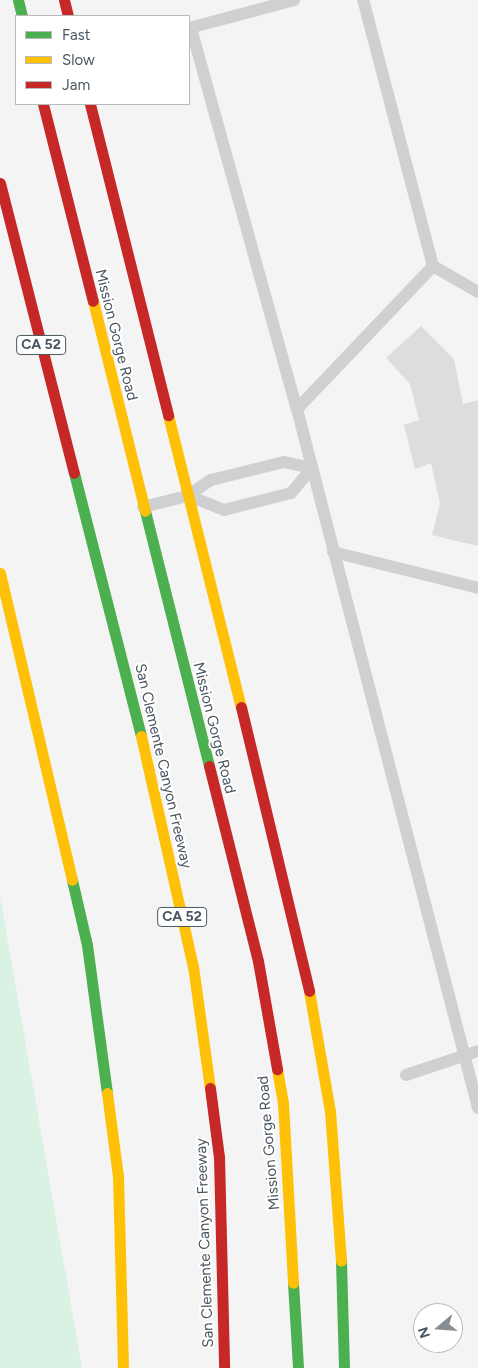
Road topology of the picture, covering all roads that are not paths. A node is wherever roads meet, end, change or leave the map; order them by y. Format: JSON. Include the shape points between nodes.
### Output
{"nodes":[{"id":1,"x":18,"y":0,"type":"edge"},
{"id":2,"x":64,"y":0,"type":"edge"},
{"id":3,"x":294,"y":0,"type":"edge"},
{"id":4,"x":362,"y":0,"type":"edge"},
{"id":5,"x":273,"y":2,"type":"edge"},
{"id":6,"x":22,"y":15,"type":"edge"},
{"id":7,"x":68,"y":15,"type":"edge"},
{"id":8,"x":190,"y":28,"type":"edge"},
{"id":9,"x":43,"y":105,"type":"edge"},
{"id":10,"x":90,"y":105,"type":"edge"},
{"id":11,"x":0,"y":183,"type":"edge"},
{"id":12,"x":433,"y":266,"type":"junction"},
{"id":13,"x":478,"y":292,"type":"edge"},
{"id":14,"x":297,"y":409,"type":"junction"},
{"id":15,"x":312,"y":468,"type":"junction"},
{"id":16,"x":187,"y":496,"type":"junction"},
{"id":17,"x":143,"y":507,"type":"junction"},
{"id":18,"x":333,"y":552,"type":"junction"},
{"id":19,"x":0,"y":573,"type":"edge"},
{"id":20,"x":478,"y":588,"type":"edge"},
{"id":21,"x":472,"y":1053,"type":"edge"},
{"id":22,"x":406,"y":1075,"type":"dead end"},
{"id":23,"x":478,"y":1108,"type":"edge"},
{"id":24,"x":124,"y":1368,"type":"edge"},
{"id":25,"x":224,"y":1368,"type":"edge"},
{"id":26,"x":298,"y":1368,"type":"edge"},
{"id":27,"x":344,"y":1368,"type":"edge"}],
"edges":[{"from":1,"to":6,"type":"main road"},
{"from":2,"to":7,"type":"main road"},
{"from":3,"to":5,"type":"lane"},
{"from":4,"to":12,"type":"lane"},
{"from":5,"to":8,"type":"lane"},
{"from":8,"to":14,"type":"lane"},
{"from":9,"to":17,"type":"main road","name":"Mission Gorge Road"},
{"from":10,"to":16,"type":"main road","name":"Mission Gorge Road"},
{"from":11,"to":25,"type":"main road","name":"San Clemente Canyon Freeway","number":"CA 52","via":[[153,781],[193,966],[219,1157]]},
{"from":12,"to":13,"type":"lane"},
{"from":12,"to":14,"type":"lane"},
{"from":14,"to":15,"type":"lane"},
{"from":15,"to":16,"type":"lane","via":[[284,462],[211,480]]},
{"from":15,"to":16,"type":"lane","via":[[291,493],[224,510]]},
{"from":15,"to":18,"type":"lane"},
{"from":16,"to":17,"type":"lane"},
{"from":16,"to":27,"type":"main road","name":"Mission Gorge Road","via":[[302,951],[330,1112],[341,1247]]},
{"from":17,"to":26,"type":"main road","name":"Mission Gorge Road","via":[[258,961],[284,1103]]},
{"from":18,"to":20,"type":"lane"},
{"from":18,"to":21,"type":"lane"},
{"from":19,"to":24,"type":"main road","via":[[87,945],[118,1176]]},
{"from":21,"to":22,"type":"lane"},
{"from":21,"to":23,"type":"lane"}]}
